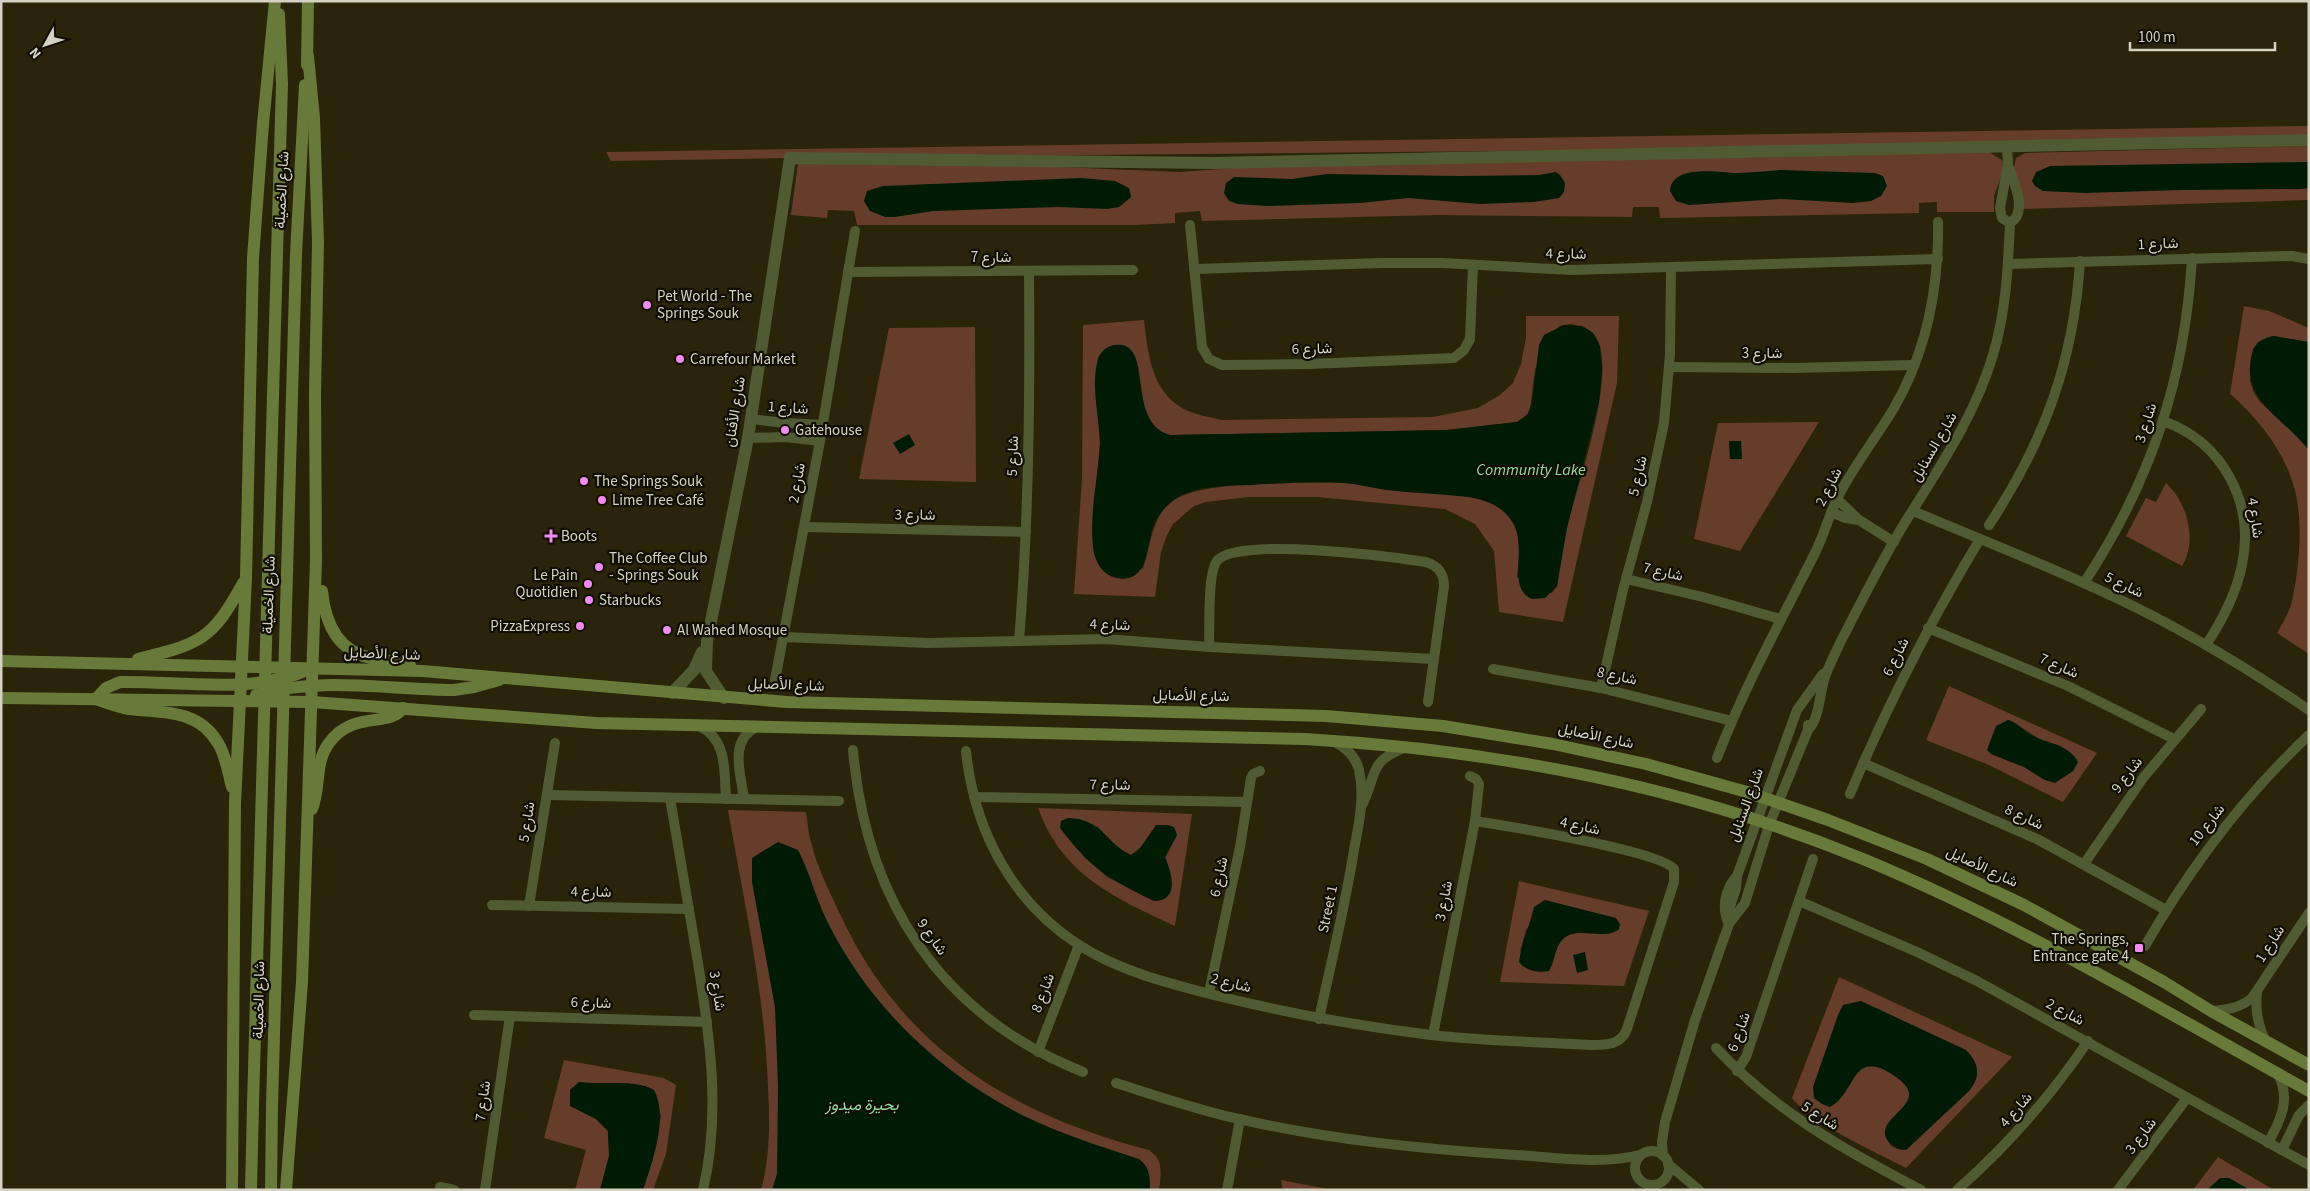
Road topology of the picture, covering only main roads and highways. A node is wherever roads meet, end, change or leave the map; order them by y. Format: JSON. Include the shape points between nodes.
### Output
{"nodes":[{"id":1,"x":276,"y":1,"type":"edge"},
{"id":2,"x":308,"y":1,"type":"edge"},
{"id":3,"x":308,"y":56,"type":"junction"},
{"id":4,"x":316,"y":560,"type":"junction"},
{"id":5,"x":246,"y":578,"type":"junction"},
{"id":6,"x":1,"y":661,"type":"edge"},
{"id":7,"x":122,"y":663,"type":"junction"},
{"id":8,"x":242,"y":666,"type":"junction"},
{"id":9,"x":313,"y":667,"type":"junction"},
{"id":10,"x":423,"y":671,"type":"junction"},
{"id":11,"x":503,"y":678,"type":"junction"},
{"id":12,"x":241,"y":684,"type":"junction"},
{"id":13,"x":313,"y":685,"type":"junction"},
{"id":14,"x":1,"y":698,"type":"edge"},
{"id":15,"x":96,"y":699,"type":"junction"},
{"id":16,"x":240,"y":701,"type":"junction"},
{"id":17,"x":312,"y":702,"type":"junction"},
{"id":18,"x":403,"y":708,"type":"junction"},
{"id":19,"x":235,"y":803,"type":"junction"},
{"id":20,"x":307,"y":818,"type":"junction"},
{"id":21,"x":2309,"y":1065,"type":"edge"},
{"id":22,"x":2309,"y":1091,"type":"edge"},
{"id":23,"x":232,"y":1190,"type":"edge"},
{"id":24,"x":251,"y":1190,"type":"edge"},
{"id":25,"x":271,"y":1190,"type":"edge"},
{"id":26,"x":286,"y":1190,"type":"edge"}],
"edges":[{"from":1,"to":5,"type":"main road","via":[[253,258]]},
{"from":1,"to":24,"type":"main road","name":"شارع الخميلة","bridge":true,"via":[[282,74]]},
{"from":2,"to":3,"type":"main road","name":"شارع الخميلة"},
{"from":3,"to":4,"type":"main road","via":[[314,118],[318,242]]},
{"from":3,"to":25,"type":"main road","name":"شارع الخميلة","bridge":true,"via":[[296,254]]},
{"from":4,"to":9,"type":"main road"},
{"from":4,"to":10,"type":"main road","via":[[322,578],[325,613],[340,642],[361,655],[406,663]]},
{"from":5,"to":7,"type":"main road","via":[[226,614],[199,640]]},
{"from":5,"to":8,"type":"main road"},
{"from":6,"to":7,"type":"main road","name":"شارع الأصايل"},
{"from":7,"to":8,"type":"main road","name":"شارع الأصايل"},
{"from":8,"to":9,"type":"main road","name":"شارع الأصايل"},
{"from":8,"to":12,"type":"main road"},
{"from":9,"to":10,"type":"main road","name":"شارع الأصايل"},
{"from":9,"to":12,"type":"main road","via":[[278,680]]},
{"from":9,"to":13,"type":"main road"},
{"from":10,"to":11,"type":"main road","name":"شارع الأصايل"},
{"from":11,"to":13,"type":"main road","via":[[454,690]]},
{"from":11,"to":21,"type":"main road","name":"شارع الأصايل","via":[[787,702],[1326,716],[1482,732],[1584,750],[1646,764],[1778,802],[1878,839],[1976,881],[2120,957]]},
{"from":12,"to":15,"type":"main road","via":[[120,682],[106,688]]},
{"from":12,"to":16,"type":"main road"},
{"from":13,"to":16,"type":"main road","via":[[268,691]]},
{"from":13,"to":17,"type":"main road"},
{"from":14,"to":15,"type":"main road"},
{"from":15,"to":16,"type":"main road"},
{"from":15,"to":19,"type":"main road","via":[[127,708],[171,711],[198,721],[218,743]]},
{"from":16,"to":17,"type":"main road"},
{"from":16,"to":19,"type":"main road"},
{"from":17,"to":18,"type":"main road"},
{"from":17,"to":20,"type":"main road"},
{"from":18,"to":20,"type":"main road","via":[[392,718],[356,723],[333,738],[320,761],[317,794]]},
{"from":18,"to":22,"type":"main road","via":[[596,722],[1334,741],[1497,759],[1587,776],[1664,794],[1769,825],[1861,858],[1939,892],[2090,968]]},
{"from":19,"to":23,"type":"main road"},
{"from":20,"to":26,"type":"main road","via":[[302,982]]}]}
